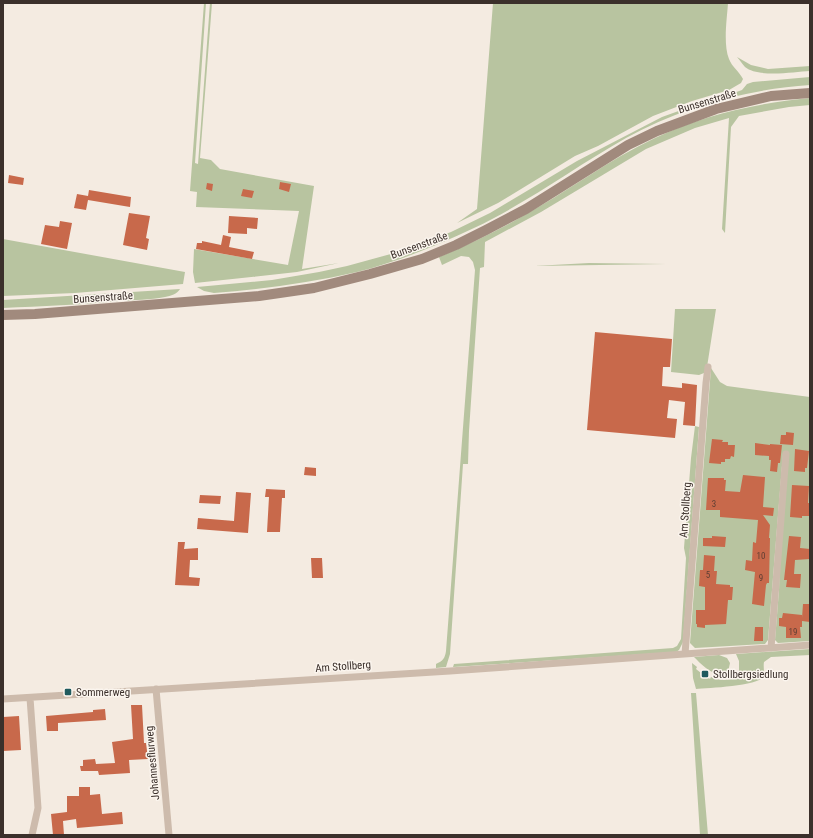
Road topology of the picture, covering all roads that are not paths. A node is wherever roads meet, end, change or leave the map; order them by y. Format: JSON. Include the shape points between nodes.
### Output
{"nodes":[{"id":1,"x":810,"y":93,"type":"edge"},
{"id":2,"x":3,"y":315,"type":"edge"},
{"id":3,"x":708,"y":368,"type":"dead end"},
{"id":4,"x":786,"y":454,"type":"dead end"},
{"id":5,"x":810,"y":645,"type":"edge"},
{"id":6,"x":771,"y":648,"type":"junction"},
{"id":7,"x":685,"y":654,"type":"junction"},
{"id":8,"x":156,"y":689,"type":"junction"},
{"id":9,"x":30,"y":698,"type":"junction"},
{"id":10,"x":3,"y":699,"type":"edge"},
{"id":11,"x":32,"y":835,"type":"edge"},
{"id":12,"x":169,"y":835,"type":"edge"}],
"edges":[{"from":1,"to":2,"type":"main road","name":"Bunsenstraße","via":[[771,96],[723,107],[657,130],[628,145],[526,209],[486,230],[422,259],[370,274],[314,288],[259,296]]},
{"from":3,"to":7,"type":"street","name":"Am Stollberg"},
{"from":4,"to":6,"type":"street"},
{"from":5,"to":6,"type":"street","name":"Am Stollberg"},
{"from":6,"to":7,"type":"street","name":"Am Stollberg"},
{"from":7,"to":8,"type":"street","name":"Am Stollberg"},
{"from":8,"to":9,"type":"street","name":"Am Stollberg"},
{"from":8,"to":12,"type":"street","name":"Johannesflurweg"},
{"from":9,"to":10,"type":"street","name":"Am Stollberg"},
{"from":9,"to":11,"type":"street","via":[[38,808]]}]}
